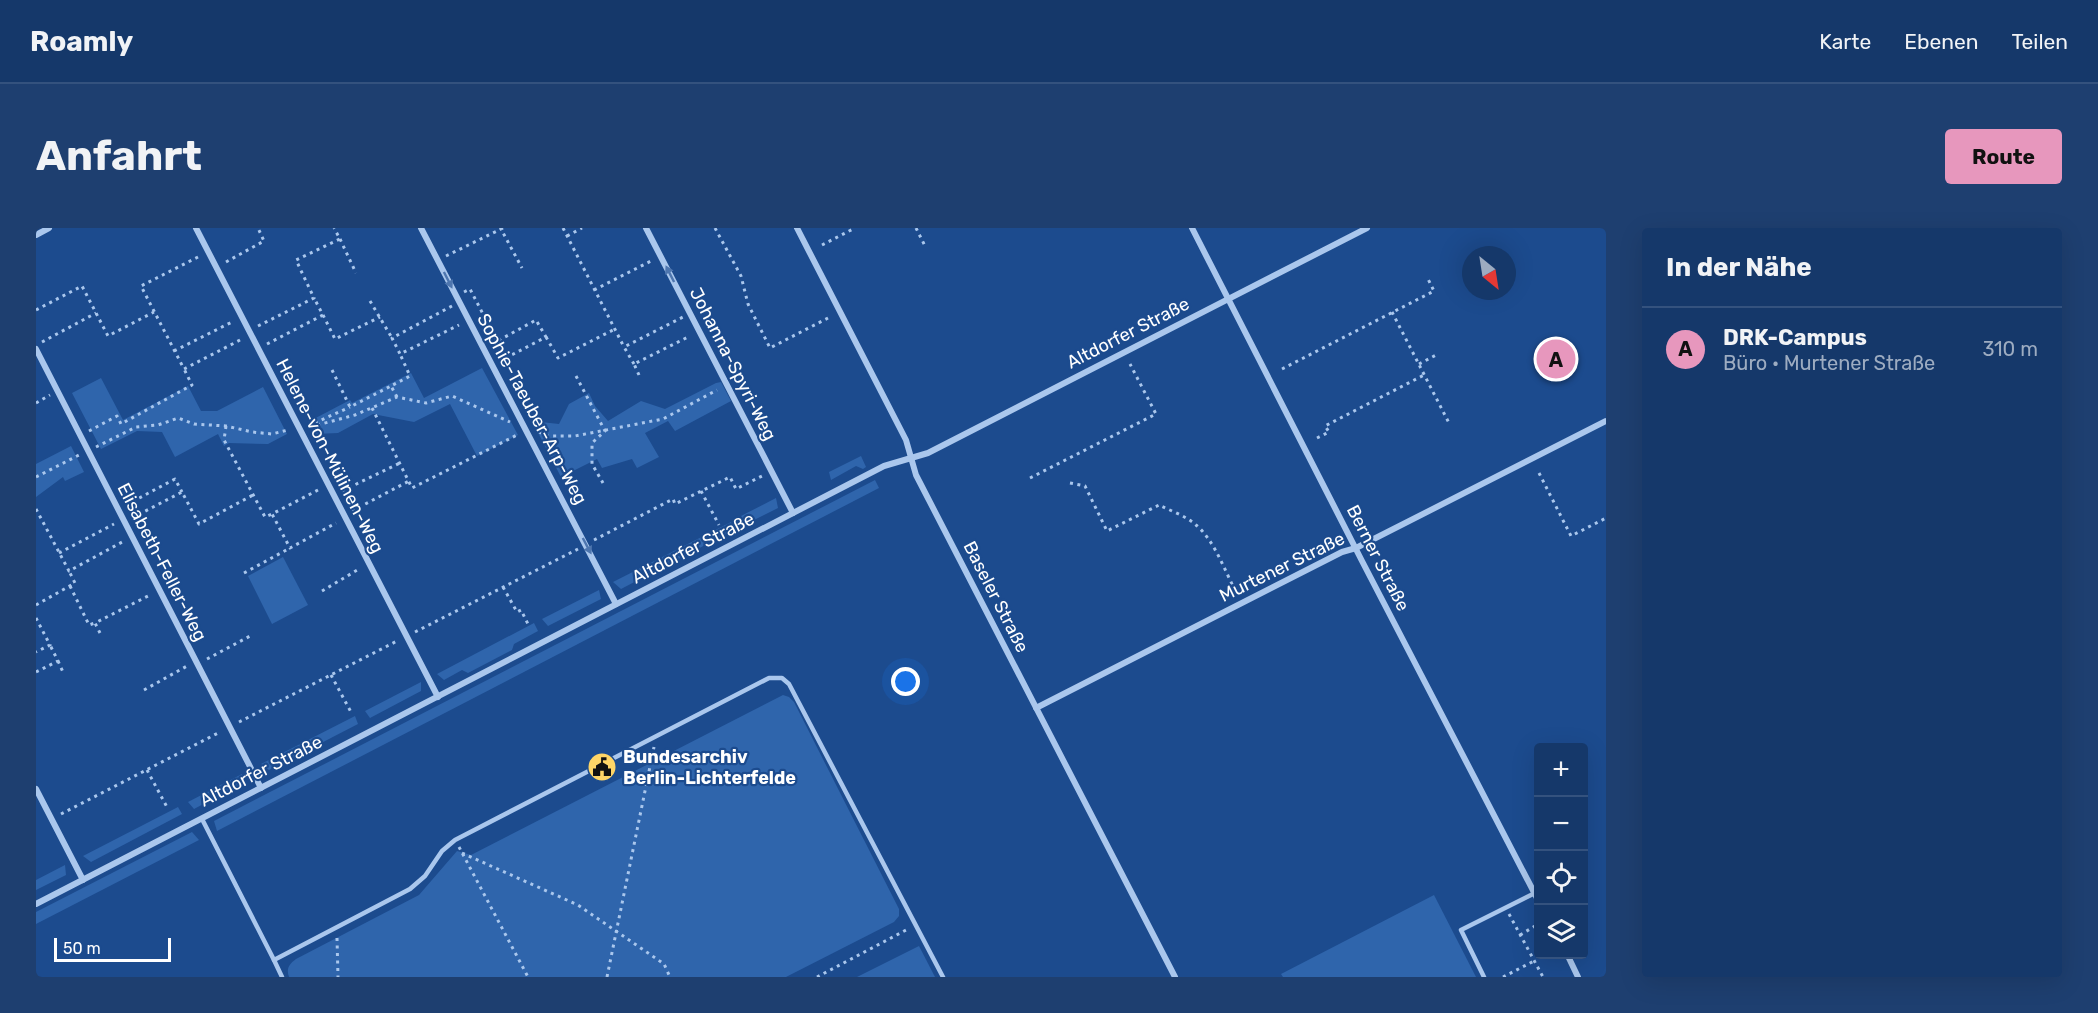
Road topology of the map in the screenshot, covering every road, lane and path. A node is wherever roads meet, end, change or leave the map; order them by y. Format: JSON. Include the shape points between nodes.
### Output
{"nodes":[{"id":1,"x":49,"y":228,"type":"edge"},
{"id":2,"x":196,"y":228,"type":"edge"},
{"id":3,"x":258,"y":228,"type":"edge"},
{"id":4,"x":334,"y":228,"type":"edge"},
{"id":5,"x":421,"y":228,"type":"edge"},
{"id":6,"x":563,"y":228,"type":"edge"},
{"id":7,"x":582,"y":228,"type":"edge"},
{"id":8,"x":646,"y":228,"type":"edge"},
{"id":9,"x":715,"y":228,"type":"edge"},
{"id":10,"x":797,"y":228,"type":"edge"},
{"id":11,"x":855,"y":228,"type":"edge"},
{"id":12,"x":916,"y":228,"type":"edge"},
{"id":13,"x":1192,"y":228,"type":"edge"},
{"id":14,"x":1367,"y":228,"type":"edge"},
{"id":15,"x":502,"y":229,"type":"edge"},
{"id":16,"x":36,"y":235,"type":"edge"},
{"id":17,"x":567,"y":236,"type":"junction"},
{"id":18,"x":339,"y":239,"type":"junction"},
{"id":19,"x":822,"y":245,"type":"dead end"},
{"id":20,"x":925,"y":246,"type":"dead end"},
{"id":21,"x":661,"y":256,"type":"junction"},
{"id":22,"x":198,"y":257,"type":"dead end"},
{"id":23,"x":438,"y":260,"type":"junction"},
{"id":24,"x":217,"y":268,"type":"junction"},
{"id":25,"x":522,"y":268,"type":"dead end"},
{"id":26,"x":356,"y":273,"type":"dead end"},
{"id":27,"x":1428,"y":279,"type":"dead end"},
{"id":28,"x":594,"y":290,"type":"junction"},
{"id":29,"x":314,"y":298,"type":"junction"},
{"id":30,"x":458,"y":299,"type":"junction"},
{"id":31,"x":1229,"y":299,"type":"junction"},
{"id":32,"x":370,"y":301,"type":"dead end"},
{"id":33,"x":36,"y":310,"type":"edge"},
{"id":34,"x":154,"y":312,"type":"junction"},
{"id":35,"x":1392,"y":312,"type":"junction"},
{"id":36,"x":96,"y":313,"type":"junction"},
{"id":37,"x":690,"y":314,"type":"junction"},
{"id":38,"x":323,"y":315,"type":"junction"},
{"id":39,"x":380,"y":317,"type":"junction"},
{"id":40,"x":828,"y":318,"type":"dead end"},
{"id":41,"x":468,"y":320,"type":"junction"},
{"id":42,"x":232,"y":322,"type":"dead end"},
{"id":43,"x":615,"y":328,"type":"junction"},
{"id":44,"x":699,"y":331,"type":"junction"},
{"id":45,"x":250,"y":332,"type":"junction"},
{"id":46,"x":546,"y":337,"type":"junction"},
{"id":47,"x":392,"y":338,"type":"junction"},
{"id":48,"x":497,"y":341,"type":"junction"},
{"id":49,"x":36,"y":347,"type":"edge"},
{"id":50,"x":624,"y":347,"type":"junction"},
{"id":51,"x":483,"y":348,"type":"junction"},
{"id":52,"x":258,"y":349,"type":"junction"},
{"id":53,"x":174,"y":351,"type":"junction"},
{"id":54,"x":400,"y":354,"type":"junction"},
{"id":55,"x":1438,"y":354,"type":"dead end"},
{"id":56,"x":504,"y":358,"type":"junction"},
{"id":57,"x":634,"y":364,"type":"junction"},
{"id":58,"x":1130,"y":364,"type":"dead end"},
{"id":59,"x":1419,"y":364,"type":"junction"},
{"id":60,"x":492,"y":365,"type":"junction"},
{"id":61,"x":184,"y":369,"type":"junction"},
{"id":62,"x":1281,"y":369,"type":"dead end"},
{"id":63,"x":332,"y":370,"type":"dead end"},
{"id":64,"x":639,"y":375,"type":"dead end"},
{"id":65,"x":1424,"y":375,"type":"junction"},
{"id":66,"x":576,"y":376,"type":"dead end"},
{"id":67,"x":727,"y":385,"type":"junction"},
{"id":68,"x":391,"y":386,"type":"junction"},
{"id":69,"x":397,"y":397,"type":"junction"},
{"id":70,"x":350,"y":407,"type":"junction"},
{"id":71,"x":372,"y":408,"type":"junction"},
{"id":72,"x":518,"y":413,"type":"junction"},
{"id":73,"x":1606,"y":421,"type":"edge"},
{"id":74,"x":1450,"y":425,"type":"dead end"},
{"id":75,"x":226,"y":426,"type":"junction"},
{"id":76,"x":525,"y":428,"type":"junction"},
{"id":77,"x":300,"y":429,"type":"junction"},
{"id":78,"x":605,"y":431,"type":"junction"},
{"id":79,"x":81,"y":436,"type":"junction"},
{"id":80,"x":1317,"y":438,"type":"dead end"},
{"id":81,"x":88,"y":451,"type":"junction"},
{"id":82,"x":911,"y":459,"type":"junction"},
{"id":83,"x":400,"y":463,"type":"junction"},
{"id":84,"x":1539,"y":473,"type":"dead end"},
{"id":85,"x":36,"y":477,"type":"edge"},
{"id":86,"x":1030,"y":478,"type":"dead end"},
{"id":87,"x":409,"y":481,"type":"junction"},
{"id":88,"x":603,"y":483,"type":"dead end"},
{"id":89,"x":1070,"y":483,"type":"dead end"},
{"id":90,"x":318,"y":490,"type":"dead end"},
{"id":91,"x":701,"y":491,"type":"dead end"},
{"id":92,"x":182,"y":492,"type":"junction"},
{"id":93,"x":253,"y":495,"type":"junction"},
{"id":94,"x":334,"y":495,"type":"junction"},
{"id":95,"x":36,"y":509,"type":"edge"},
{"id":96,"x":118,"y":509,"type":"junction"},
{"id":97,"x":793,"y":513,"type":"junction"},
{"id":98,"x":272,"y":514,"type":"junction"},
{"id":99,"x":345,"y":517,"type":"junction"},
{"id":100,"x":1606,"y":518,"type":"edge"},
{"id":101,"x":124,"y":521,"type":"junction"},
{"id":102,"x":719,"y":525,"type":"dead end"},
{"id":103,"x":132,"y":537,"type":"junction"},
{"id":104,"x":290,"y":548,"type":"junction"},
{"id":105,"x":1356,"y":548,"type":"junction"},
{"id":106,"x":60,"y":553,"type":"junction"},
{"id":107,"x":359,"y":569,"type":"dead end"},
{"id":108,"x":69,"y":571,"type":"junction"},
{"id":109,"x":244,"y":573,"type":"dead end"},
{"id":110,"x":70,"y":586,"type":"junction"},
{"id":111,"x":502,"y":586,"type":"dead end"},
{"id":112,"x":160,"y":590,"type":"junction"},
{"id":113,"x":1235,"y":590,"type":"dead end"},
{"id":114,"x":322,"y":591,"type":"dead end"},
{"id":115,"x":616,"y":604,"type":"junction"},
{"id":116,"x":36,"y":605,"type":"edge"},
{"id":117,"x":36,"y":618,"type":"edge"},
{"id":118,"x":95,"y":623,"type":"junction"},
{"id":119,"x":528,"y":624,"type":"dead end"},
{"id":120,"x":100,"y":633,"type":"dead end"},
{"id":121,"x":252,"y":635,"type":"dead end"},
{"id":122,"x":50,"y":645,"type":"junction"},
{"id":123,"x":36,"y":652,"type":"edge"},
{"id":124,"x":58,"y":661,"type":"junction"},
{"id":125,"x":197,"y":663,"type":"junction"},
{"id":126,"x":36,"y":672,"type":"edge"},
{"id":127,"x":63,"y":672,"type":"dead end"},
{"id":128,"x":331,"y":675,"type":"dead end"},
{"id":129,"x":144,"y":690,"type":"dead end"},
{"id":130,"x":438,"y":697,"type":"junction"},
{"id":131,"x":1036,"y":708,"type":"junction"},
{"id":132,"x":352,"y":714,"type":"dead end"},
{"id":133,"x":657,"y":736,"type":"junction"},
{"id":134,"x":147,"y":770,"type":"dead end"},
{"id":135,"x":261,"y":788,"type":"junction"},
{"id":136,"x":36,"y":789,"type":"edge"},
{"id":137,"x":168,"y":809,"type":"dead end"},
{"id":138,"x":202,"y":819,"type":"junction"},
{"id":139,"x":455,"y":840,"type":"junction"},
{"id":140,"x":462,"y":853,"type":"junction"},
{"id":141,"x":82,"y":880,"type":"junction"},
{"id":142,"x":1534,"y":891,"type":"edge"},
{"id":143,"x":1534,"y":894,"type":"edge"},
{"id":144,"x":36,"y":904,"type":"edge"},
{"id":145,"x":1505,"y":908,"type":"junction"},
{"id":146,"x":916,"y":925,"type":"junction"},
{"id":147,"x":337,"y":927,"type":"junction"},
{"id":148,"x":1534,"y":927,"type":"edge"},
{"id":149,"x":616,"y":932,"type":"junction"},
{"id":150,"x":1520,"y":935,"type":"junction"},
{"id":151,"x":1569,"y":959,"type":"edge"},
{"id":152,"x":274,"y":960,"type":"junction"},
{"id":153,"x":1534,"y":961,"type":"junction"},
{"id":154,"x":282,"y":977,"type":"edge"},
{"id":155,"x":338,"y":977,"type":"edge"},
{"id":156,"x":528,"y":977,"type":"edge"},
{"id":157,"x":606,"y":977,"type":"edge"},
{"id":158,"x":670,"y":977,"type":"edge"},
{"id":159,"x":817,"y":977,"type":"edge"},
{"id":160,"x":943,"y":977,"type":"edge"},
{"id":161,"x":1175,"y":977,"type":"edge"},
{"id":162,"x":1484,"y":977,"type":"edge"},
{"id":163,"x":1503,"y":977,"type":"edge"},
{"id":164,"x":1543,"y":977,"type":"edge"},
{"id":165,"x":1578,"y":977,"type":"edge"}],
"edges":[{"from":1,"to":16,"type":"street"},
{"from":2,"to":24,"type":"street","name":"Helene-von-Mülinen-Weg"},
{"from":3,"to":24,"type":"path","via":[[264,241]]},
{"from":4,"to":18,"type":"path"},
{"from":5,"to":23,"type":"street","name":"Sophie-Taeuber-Arp-Weg"},
{"from":6,"to":17,"type":"path"},
{"from":7,"to":17,"type":"path"},
{"from":8,"to":21,"type":"street","name":"Johanna-Spyri-Weg"},
{"from":9,"to":40,"type":"path","via":[[741,276],[748,304],[770,348]]},
{"from":10,"to":82,"type":"street","name":"Baseler Straße","via":[[906,440]]},
{"from":11,"to":19,"type":"path"},
{"from":12,"to":20,"type":"path"},
{"from":13,"to":31,"type":"street","name":"Berner Straße"},
{"from":14,"to":31,"type":"street","name":"Altdorfer Straße"},
{"from":15,"to":23,"type":"path"},
{"from":15,"to":25,"type":"path"},
{"from":17,"to":28,"type":"path"},
{"from":18,"to":26,"type":"path"},
{"from":18,"to":29,"type":"path","via":[[296,260]]},
{"from":21,"to":28,"type":"path"},
{"from":37,"to":21,"type":"street","name":"Johanna-Spyri-Weg","one_way":true},
{"from":22,"to":34,"type":"path","via":[[141,286]]},
{"from":23,"to":30,"type":"street","name":"Sophie-Taeuber-Arp-Weg","one_way":true},
{"from":24,"to":45,"type":"street","name":"Helene-von-Mülinen-Weg"},
{"from":27,"to":35,"type":"path","via":[[1434,291]]},
{"from":28,"to":43,"type":"path"},
{"from":29,"to":38,"type":"path"},
{"from":29,"to":45,"type":"path"},
{"from":30,"to":41,"type":"street","name":"Sophie-Taeuber-Arp-Weg"},
{"from":30,"to":47,"type":"path"},
{"from":30,"to":48,"type":"path","via":[[470,290]]},
{"from":31,"to":82,"type":"street","name":"Altdorfer Straße"},
{"from":31,"to":105,"type":"street","name":"Berner Straße"},
{"from":32,"to":39,"type":"path"},
{"from":33,"to":36,"type":"path","via":[[82,286]]},
{"from":34,"to":36,"type":"path","via":[[108,336]]},
{"from":34,"to":53,"type":"path"},
{"from":35,"to":59,"type":"path"},
{"from":35,"to":62,"type":"path"},
{"from":36,"to":49,"type":"path"},
{"from":37,"to":44,"type":"street","name":"Johanna-Spyri-Weg"},
{"from":37,"to":50,"type":"path"},
{"from":38,"to":39,"type":"path","via":[[335,339]]},
{"from":38,"to":52,"type":"path"},
{"from":39,"to":47,"type":"path"},
{"from":41,"to":51,"type":"street","name":"Sophie-Taeuber-Arp-Weg"},
{"from":41,"to":54,"type":"path"},
{"from":42,"to":53,"type":"path"},
{"from":43,"to":46,"type":"path","via":[[558,358]]},
{"from":43,"to":50,"type":"path"},
{"from":44,"to":57,"type":"path"},
{"from":44,"to":67,"type":"street","name":"Johanna-Spyri-Weg"},
{"from":45,"to":52,"type":"street","name":"Helene-von-Mülinen-Weg"},
{"from":45,"to":61,"type":"path"},
{"from":46,"to":48,"type":"path","via":[[536,320]]},
{"from":46,"to":56,"type":"path"},
{"from":47,"to":54,"type":"path"},
{"from":48,"to":51,"type":"path"},
{"from":49,"to":79,"type":"street","name":"Elisabeth-Feller-Weg"},
{"from":50,"to":57,"type":"path"},
{"from":51,"to":60,"type":"street","name":"Sophie-Taeuber-Arp-Weg"},
{"from":52,"to":77,"type":"street","name":"Helene-von-Mülinen-Weg"},
{"from":53,"to":61,"type":"path"},
{"from":54,"to":68,"type":"path","via":[[410,376]]},
{"from":55,"to":59,"type":"path"},
{"from":56,"to":60,"type":"path"},
{"from":56,"to":72,"type":"path","via":[[530,407]]},
{"from":57,"to":64,"type":"path"},
{"from":58,"to":86,"type":"path","via":[[1156,414]]},
{"from":59,"to":65,"type":"path"},
{"from":60,"to":72,"type":"street","name":"Sophie-Taeuber-Arp-Weg"},
{"from":61,"to":79,"type":"path","via":[[192,385],[122,424],[117,416]]},
{"from":63,"to":70,"type":"path"},
{"from":65,"to":74,"type":"path"},
{"from":65,"to":80,"type":"path","via":[[1325,426],[1329,432]]},
{"from":66,"to":78,"type":"path"},
{"from":67,"to":78,"type":"path","via":[[663,419]]},
{"from":67,"to":97,"type":"street","name":"Johanna-Spyri-Weg"},
{"from":68,"to":69,"type":"path"},
{"from":68,"to":70,"type":"path"},
{"from":69,"to":71,"type":"path"},
{"from":69,"to":76,"type":"path","via":[[426,403],[452,396]]},
{"from":70,"to":77,"type":"path"},
{"from":71,"to":77,"type":"path"},
{"from":71,"to":83,"type":"path"},
{"from":72,"to":76,"type":"street","name":"Sophie-Taeuber-Arp-Weg"},
{"from":73,"to":105,"type":"street","name":"Murtener Straße"},
{"from":75,"to":77,"type":"path","via":[[272,434]]},
{"from":75,"to":81,"type":"path","via":[[194,424],[178,418],[136,427]]},
{"from":75,"to":93,"type":"path","via":[[224,440]]},
{"from":76,"to":78,"type":"path","via":[[548,436]]},
{"from":76,"to":87,"type":"path","via":[[412,488]]},
{"from":76,"to":115,"type":"street","name":"Sophie-Taeuber-Arp-Weg","one_way":true},
{"from":77,"to":94,"type":"street","name":"Helene-von-Mülinen-Weg"},
{"from":78,"to":88,"type":"path","via":[[592,443],[592,464]]},
{"from":79,"to":81,"type":"street","name":"Elisabeth-Feller-Weg"},
{"from":81,"to":85,"type":"path"},
{"from":81,"to":96,"type":"street","name":"Elisabeth-Feller-Weg"},
{"from":82,"to":97,"type":"street","name":"Altdorfer Straße","via":[[884,466]]},
{"from":82,"to":131,"type":"street","name":"Baseler Straße"},
{"from":83,"to":87,"type":"path"},
{"from":83,"to":94,"type":"path"},
{"from":84,"to":100,"type":"path","via":[[1571,536]]},
{"from":87,"to":99,"type":"path"},
{"from":89,"to":113,"type":"path","via":[[1085,486],[1107,531],[1159,505],[1197,525]]},
{"from":90,"to":98,"type":"path"},
{"from":91,"to":102,"type":"path"},
{"from":92,"to":93,"type":"path","via":[[199,524]]},
{"from":92,"to":96,"type":"path","via":[[175,479]]},
{"from":92,"to":101,"type":"path"},
{"from":93,"to":98,"type":"path","via":[[265,517]]},
{"from":94,"to":99,"type":"street","name":"Helene-von-Mülinen-Weg"},
{"from":95,"to":106,"type":"path"},
{"from":96,"to":101,"type":"street","name":"Elisabeth-Feller-Weg"},
{"from":97,"to":115,"type":"street","name":"Altdorfer Straße"},
{"from":98,"to":104,"type":"path"},
{"from":99,"to":104,"type":"path"},
{"from":99,"to":130,"type":"street","name":"Helene-von-Mülinen-Weg"},
{"from":101,"to":103,"type":"street","name":"Elisabeth-Feller-Weg"},
{"from":101,"to":106,"type":"path"},
{"from":103,"to":108,"type":"path"},
{"from":103,"to":112,"type":"street","name":"Elisabeth-Feller-Weg"},
{"from":104,"to":109,"type":"path"},
{"from":105,"to":131,"type":"street","name":"Murtener Straße"},
{"from":105,"to":142,"type":"street","name":"Berner Straße"},
{"from":106,"to":108,"type":"path"},
{"from":107,"to":114,"type":"path"},
{"from":108,"to":110,"type":"path","via":[[75,584]]},
{"from":110,"to":116,"type":"path"},
{"from":110,"to":118,"type":"path","via":[[89,625]]},
{"from":111,"to":119,"type":"path"},
{"from":112,"to":118,"type":"path"},
{"from":112,"to":125,"type":"street","name":"Elisabeth-Feller-Weg"},
{"from":115,"to":130,"type":"street","name":"Altdorfer Straße"},
{"from":117,"to":122,"type":"path"},
{"from":118,"to":120,"type":"path"},
{"from":121,"to":125,"type":"path"},
{"from":122,"to":123,"type":"path"},
{"from":122,"to":124,"type":"path"},
{"from":124,"to":126,"type":"path"},
{"from":124,"to":127,"type":"path"},
{"from":125,"to":129,"type":"path"},
{"from":125,"to":135,"type":"street","name":"Elisabeth-Feller-Weg"},
{"from":128,"to":132,"type":"path"},
{"from":130,"to":135,"type":"street","name":"Altdorfer Straße"},
{"from":131,"to":161,"type":"street","name":"Baseler Straße"},
{"from":133,"to":139,"type":"lane"},
{"from":133,"to":146,"type":"lane","via":[[769,678],[782,678],[789,684]]},
{"from":133,"to":149,"type":"path"},
{"from":134,"to":137,"type":"path"},
{"from":135,"to":138,"type":"street","name":"Altdorfer Straße"},
{"from":136,"to":141,"type":"street"},
{"from":138,"to":141,"type":"street","name":"Altdorfer Straße"},
{"from":138,"to":152,"type":"lane"},
{"from":139,"to":140,"type":"path"},
{"from":139,"to":147,"type":"lane","via":[[410,889]]},
{"from":140,"to":149,"type":"path","via":[[578,905]]},
{"from":140,"to":156,"type":"path"},
{"from":141,"to":144,"type":"street","name":"Altdorfer Straße"},
{"from":143,"to":145,"type":"lane"},
{"from":145,"to":150,"type":"path"},
{"from":145,"to":162,"type":"lane","via":[[1461,930]]},
{"from":146,"to":159,"type":"path"},
{"from":146,"to":160,"type":"lane"},
{"from":147,"to":152,"type":"lane"},
{"from":147,"to":155,"type":"path"},
{"from":148,"to":150,"type":"path"},
{"from":149,"to":157,"type":"path"},
{"from":149,"to":158,"type":"path","via":[[664,964]]},
{"from":150,"to":153,"type":"path"},
{"from":151,"to":165,"type":"street"},
{"from":152,"to":154,"type":"lane"},
{"from":153,"to":163,"type":"path"},
{"from":153,"to":164,"type":"path"}]}
